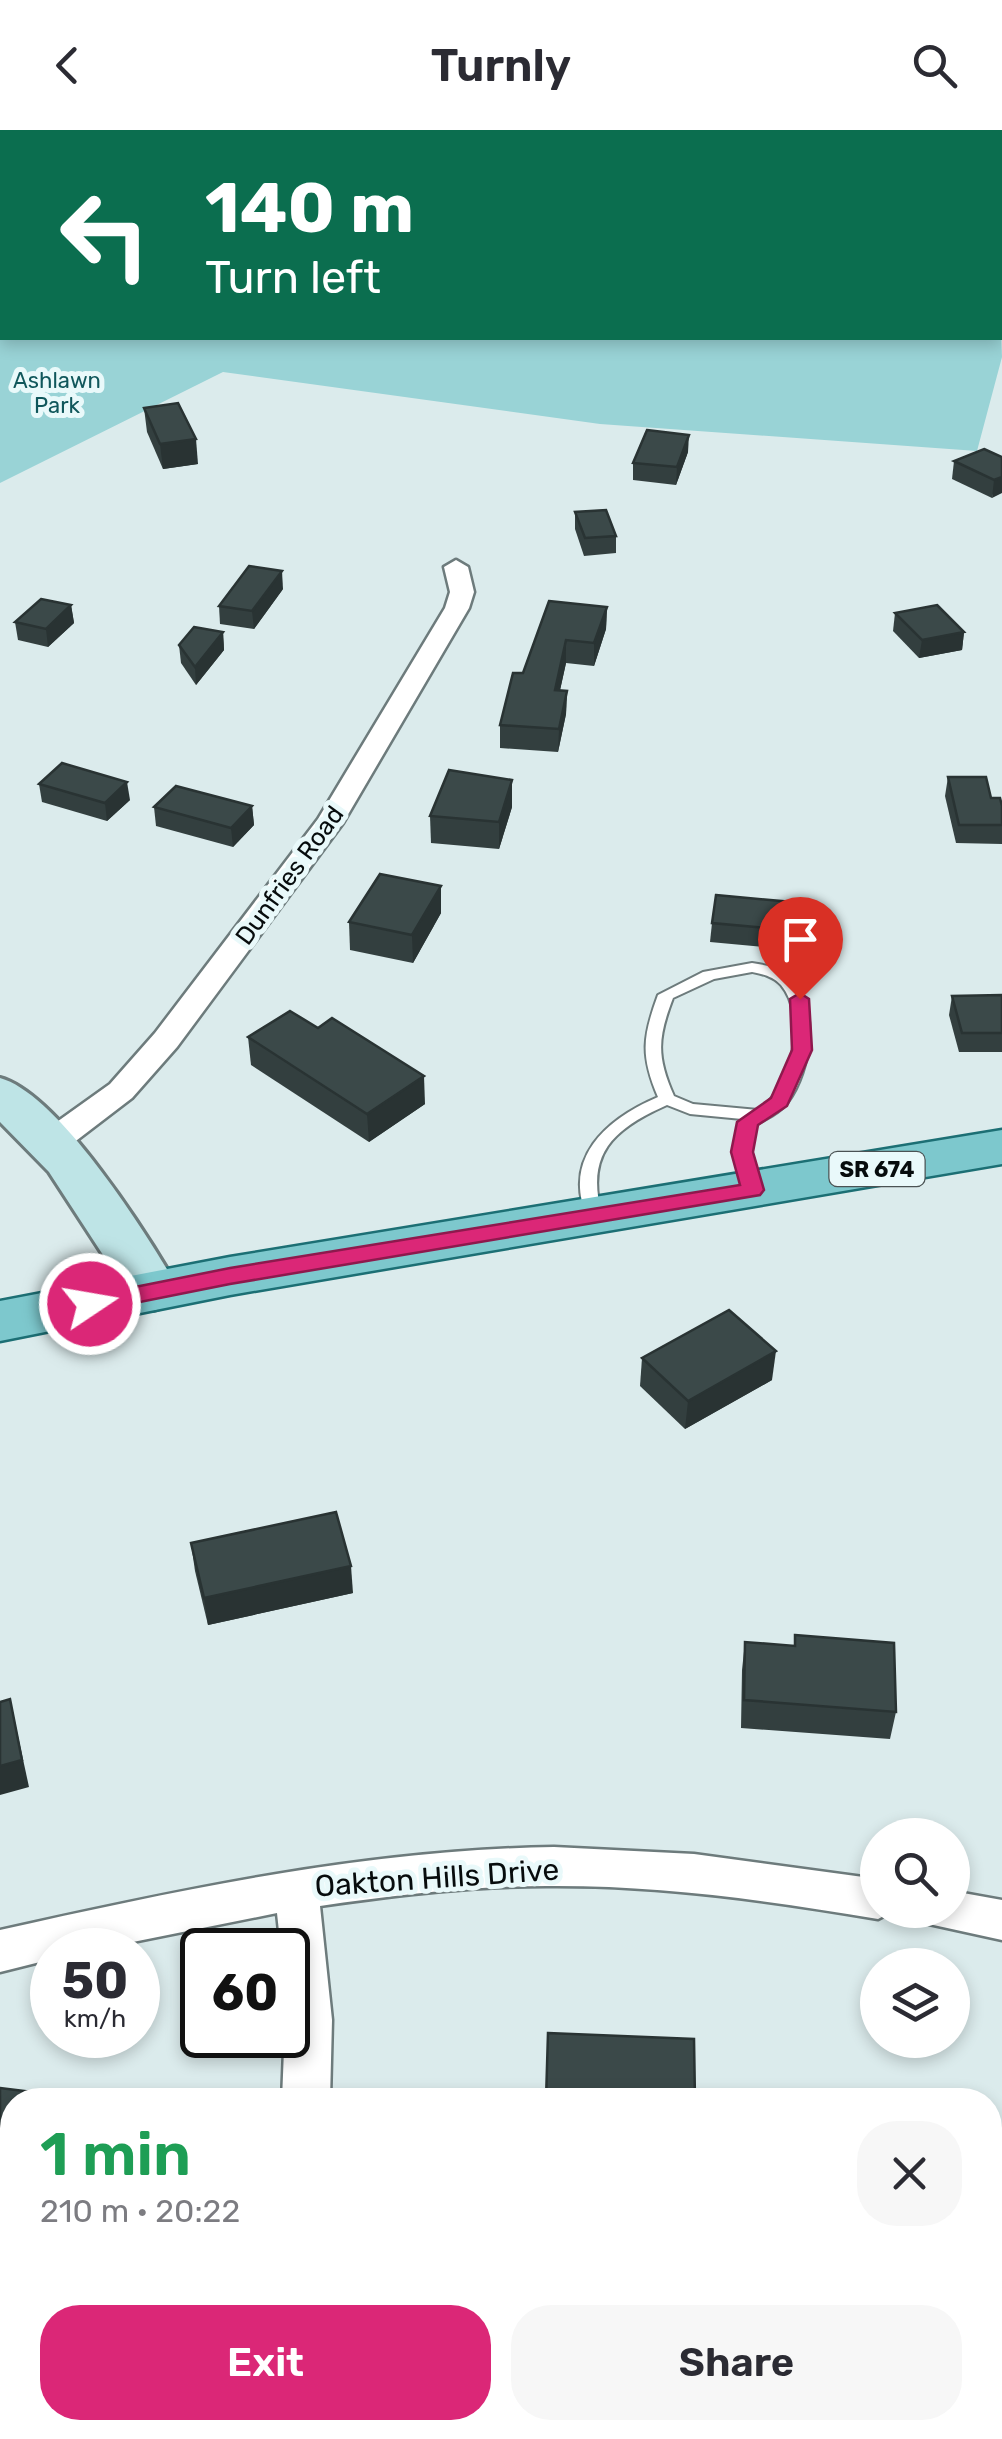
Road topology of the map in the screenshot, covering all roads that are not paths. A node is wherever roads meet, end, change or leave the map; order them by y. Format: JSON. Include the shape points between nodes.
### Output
{"nodes":[{"id":1,"x":456,"y":567,"type":"dead end"},
{"id":2,"x":0,"y":1094,"type":"edge"},
{"id":3,"x":667,"y":1099,"type":"junction"},
{"id":4,"x":759,"y":1115,"type":"junction"},
{"id":5,"x":52,"y":1142,"type":"junction"},
{"id":6,"x":1002,"y":1147,"type":"edge"},
{"id":7,"x":873,"y":1169,"type":"junction"},
{"id":8,"x":1002,"y":1170,"type":"edge"},
{"id":9,"x":753,"y":1190,"type":"junction"},
{"id":10,"x":594,"y":1215,"type":"junction"},
{"id":11,"x":154,"y":1292,"type":"junction"},
{"id":12,"x":0,"y":1321,"type":"edge"},
{"id":13,"x":296,"y":1889,"type":"junction"},
{"id":14,"x":860,"y":1895,"type":"edge"},
{"id":15,"x":970,"y":1914,"type":"edge"},
{"id":16,"x":1002,"y":1920,"type":"edge"},
{"id":17,"x":0,"y":1951,"type":"edge"},
{"id":18,"x":308,"y":2088,"type":"edge"}],
"edges":[{"from":1,"to":5,"type":"street","name":"Dunfries Road","via":[[462,592],[457,608],[329,823],[166,1040],[121,1091]]},
{"from":2,"to":5,"type":"main road"},
{"from":3,"to":4,"type":"lane"},
{"from":3,"to":4,"type":"lane","via":[[649,1041],[666,995],[703,974],[752,966],[784,976],[800,999],[802,1050],[780,1102]]},
{"from":3,"to":10,"type":"lane","via":[[604,1137],[587,1183]]},
{"from":4,"to":9,"type":"lane","via":[[748,1122],[742,1152]]},
{"from":5,"to":11,"type":"main road"},
{"from":6,"to":7,"type":"main road","number":"SR 674"},
{"from":7,"to":8,"type":"main road"},
{"from":7,"to":9,"type":"main road","number":"SR 674"},
{"from":9,"to":10,"type":"main road","number":"SR 674"},
{"from":10,"to":11,"type":"main road","number":"SR 674"},
{"from":11,"to":12,"type":"main road","number":"SR 674"},
{"from":13,"to":14,"type":"street","name":"Oakton Hills Drive","via":[[512,1867],[635,1868]]},
{"from":13,"to":17,"type":"street","name":"Oakton Hills Drive"},
{"from":13,"to":18,"type":"street","via":[[309,1977]]},
{"from":15,"to":16,"type":"street"}]}
